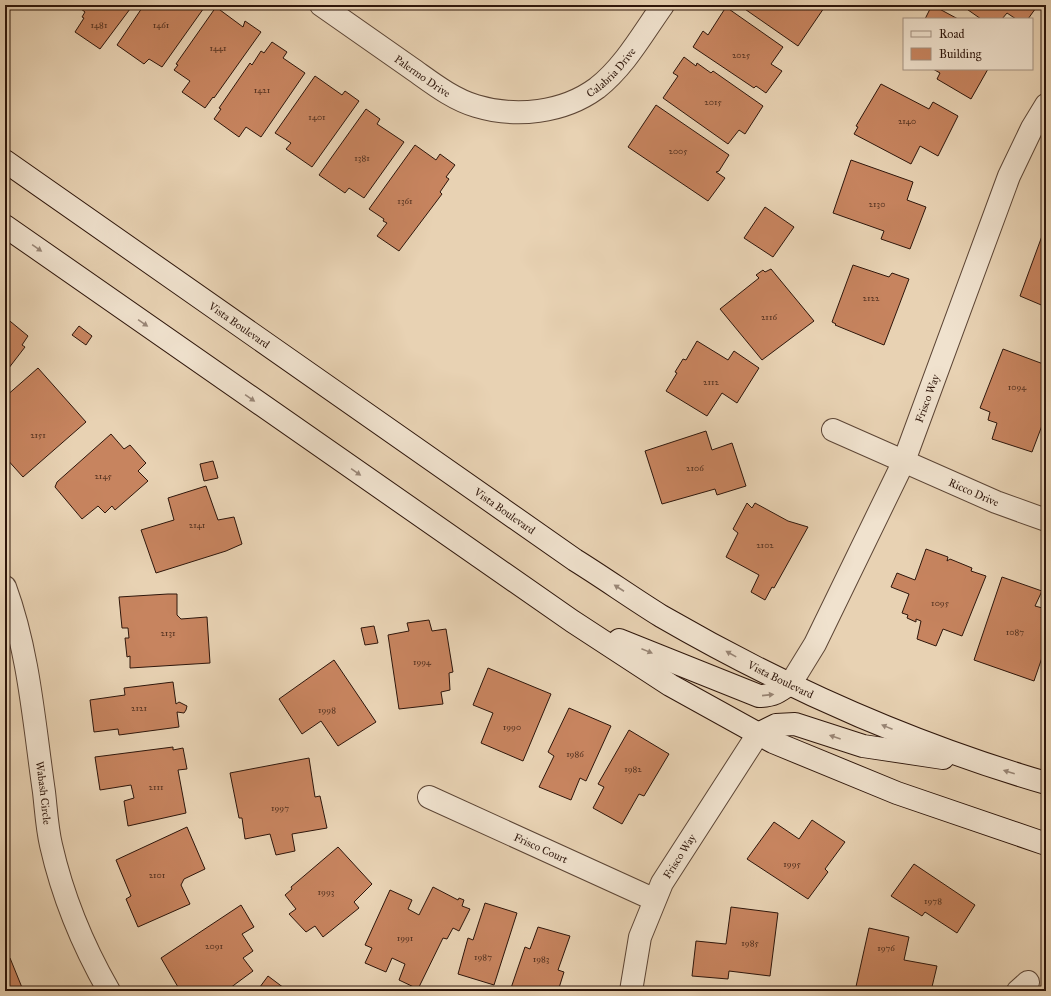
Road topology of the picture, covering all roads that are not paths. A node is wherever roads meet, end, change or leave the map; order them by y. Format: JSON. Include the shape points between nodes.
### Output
{"nodes":[{"id":1,"x":321,"y":5,"type":"edge"},
{"id":2,"x":663,"y":5,"type":"edge"},
{"id":3,"x":1046,"y":105,"type":"edge"},
{"id":4,"x":538,"y":112,"type":"joint"},
{"id":5,"x":1039,"y":132,"type":"edge"},
{"id":6,"x":5,"y":161,"type":"edge"},
{"id":7,"x":5,"y":226,"type":"edge"},
{"id":8,"x":833,"y":430,"type":"dead end"},
{"id":9,"x":904,"y":461,"type":"junction"},
{"id":10,"x":1046,"y":520,"type":"edge"},
{"id":11,"x":5,"y":587,"type":"edge"},
{"id":12,"x":572,"y":621,"type":"junction"},
{"id":13,"x":790,"y":683,"type":"junction"},
{"id":14,"x":758,"y":734,"type":"junction"},
{"id":15,"x":983,"y":765,"type":"junction"},
{"id":16,"x":1046,"y":783,"type":"edge"},
{"id":17,"x":429,"y":797,"type":"dead end"},
{"id":18,"x":1046,"y":844,"type":"edge"},
{"id":19,"x":653,"y":899,"type":"junction"},
{"id":20,"x":109,"y":991,"type":"edge"},
{"id":21,"x":631,"y":991,"type":"edge"}],
"edges":[{"from":1,"to":4,"type":"main road","name":"Palermo Drive","via":[[447,93],[474,106],[506,113]]},
{"from":2,"to":4,"type":"main road","name":"Calabria Drive","via":[[620,66],[597,88],[570,103]]},
{"from":3,"to":5,"type":"main road","name":"Frisco Way"},
{"from":5,"to":9,"type":"main road","name":"Frisco Way","via":[[1009,176]]},
{"from":13,"to":6,"type":"main road","name":"Vista Boulevard","one_way":true,"via":[[742,660],[661,615],[575,560]]},
{"from":7,"to":12,"type":"main road","one_way":true},
{"from":8,"to":9,"type":"main road","name":"Ricco Drive"},
{"from":9,"to":10,"type":"main road","name":"Ricco Drive","via":[[996,502]]},
{"from":9,"to":13,"type":"main road","name":"Frisco Way","via":[[815,644]]},
{"from":11,"to":20,"type":"main road","name":"Wabash Circle","via":[[13,608],[25,662],[51,844],[66,900],[88,954]]},
{"from":12,"to":13,"type":"main road","one_way":true,"via":[[751,694],[772,696]]},
{"from":12,"to":14,"type":"main road","via":[[670,685]]},
{"from":15,"to":13,"type":"main road","name":"Vista Boulevard","one_way":true,"via":[[848,711]]},
{"from":15,"to":14,"type":"main road","one_way":true,"via":[[863,746],[795,724],[776,725]]},
{"from":14,"to":18,"type":"main road","via":[[897,793]]},
{"from":14,"to":19,"type":"main road","name":"Frisco Way"},
{"from":16,"to":15,"type":"main road","name":"Vista Boulevard","one_way":true},
{"from":17,"to":19,"type":"main road","name":"Frisco Court"},
{"from":19,"to":21,"type":"main road","name":"Frisco Way","via":[[640,937]]}]}
